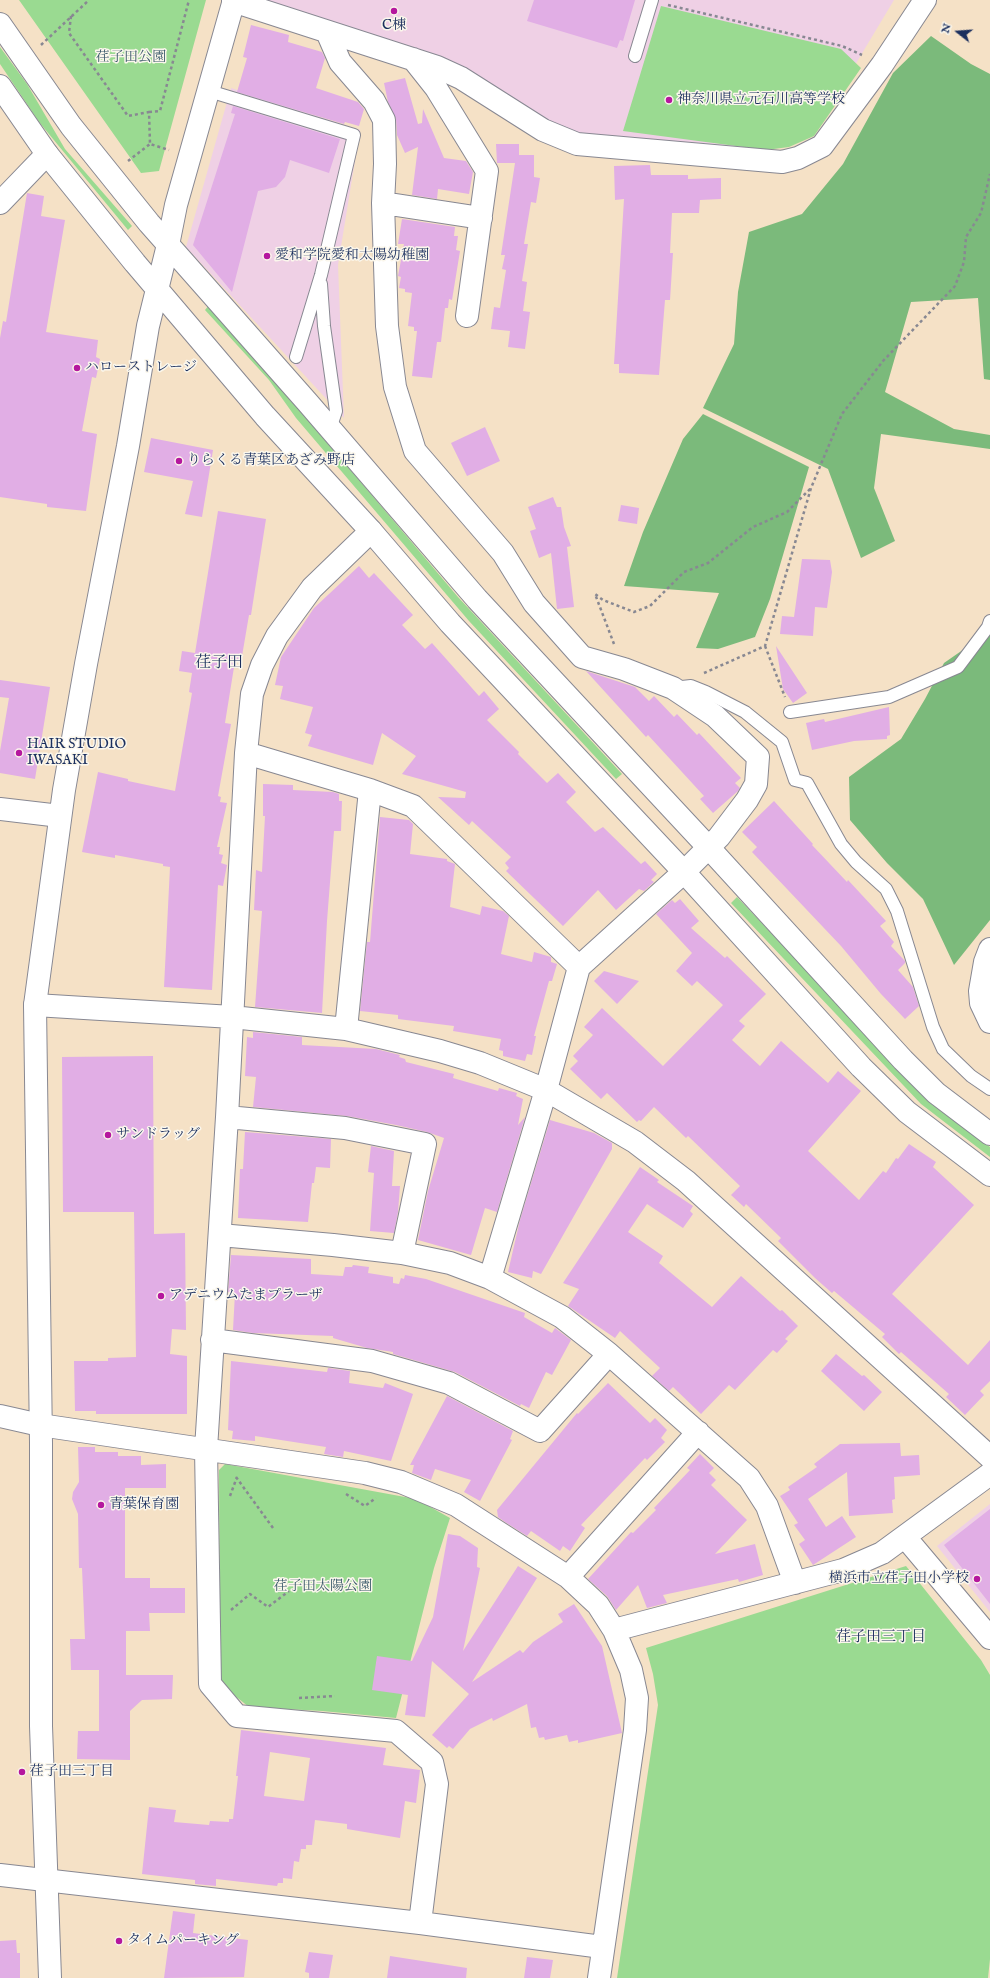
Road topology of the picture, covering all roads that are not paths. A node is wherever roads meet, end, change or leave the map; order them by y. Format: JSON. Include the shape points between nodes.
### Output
{"nodes":[{"id":1,"x":652,"y":0,"type":"edge"},
{"id":2,"x":924,"y":0,"type":"edge"},
{"id":3,"x":234,"y":1,"type":"edge"},
{"id":4,"x":0,"y":24,"type":"edge"},
{"id":5,"x":327,"y":32,"type":"junction"},
{"id":6,"x":635,"y":56,"type":"dead end"},
{"id":7,"x":413,"y":59,"type":"junction"},
{"id":8,"x":0,"y":86,"type":"edge"},
{"id":9,"x":209,"y":91,"type":"junction"},
{"id":10,"x":47,"y":154,"type":"junction"},
{"id":11,"x":0,"y":203,"type":"edge"},
{"id":12,"x":383,"y":203,"type":"junction"},
{"id":13,"x":481,"y":218,"type":"junction"},
{"id":14,"x":168,"y":245,"type":"junction"},
{"id":15,"x":321,"y":275,"type":"junction"},
{"id":16,"x":157,"y":288,"type":"junction"},
{"id":17,"x":467,"y":316,"type":"dead end"},
{"id":18,"x":296,"y":357,"type":"dead end"},
{"id":19,"x":330,"y":429,"type":"junction"},
{"id":20,"x":371,"y":531,"type":"junction"},
{"id":21,"x":990,"y":620,"type":"edge"},
{"id":22,"x":673,"y":688,"type":"junction"},
{"id":23,"x":790,"y":712,"type":"dead end"},
{"id":24,"x":246,"y":753,"type":"junction"},
{"id":25,"x":370,"y":790,"type":"junction"},
{"id":26,"x":0,"y":808,"type":"edge"},
{"id":27,"x":60,"y":816,"type":"junction"},
{"id":28,"x":709,"y":848,"type":"junction"},
{"id":29,"x":684,"y":872,"type":"junction"},
{"id":30,"x":990,"y":949,"type":"edge"},
{"id":31,"x":579,"y":967,"type":"junction"},
{"id":32,"x":35,"y":1005,"type":"junction"},
{"id":33,"x":232,"y":1017,"type":"junction"},
{"id":34,"x":990,"y":1022,"type":"edge"},
{"id":35,"x":346,"y":1029,"type":"junction"},
{"id":36,"x":990,"y":1089,"type":"edge"},
{"id":37,"x":546,"y":1090,"type":"junction"},
{"id":38,"x":227,"y":1117,"type":"junction"},
{"id":39,"x":990,"y":1134,"type":"edge"},
{"id":40,"x":990,"y":1175,"type":"edge"},
{"id":41,"x":220,"y":1235,"type":"junction"},
{"id":42,"x":402,"y":1253,"type":"junction"},
{"id":43,"x":490,"y":1278,"type":"junction"},
{"id":44,"x":212,"y":1340,"type":"junction"},
{"id":45,"x":609,"y":1354,"type":"junction"},
{"id":46,"x":0,"y":1416,"type":"edge"},
{"id":47,"x":40,"y":1425,"type":"junction"},
{"id":48,"x":698,"y":1432,"type":"junction"},
{"id":49,"x":206,"y":1449,"type":"junction"},
{"id":50,"x":990,"y":1457,"type":"edge"},
{"id":51,"x":990,"y":1474,"type":"edge"},
{"id":52,"x":905,"y":1537,"type":"junction"},
{"id":53,"x":568,"y":1577,"type":"junction"},
{"id":54,"x":795,"y":1583,"type":"junction"},
{"id":55,"x":614,"y":1630,"type":"junction"},
{"id":56,"x":990,"y":1638,"type":"edge"},
{"id":57,"x":0,"y":1875,"type":"edge"},
{"id":58,"x":46,"y":1879,"type":"junction"},
{"id":59,"x":420,"y":1923,"type":"junction"},
{"id":60,"x":602,"y":1948,"type":"junction"},
{"id":61,"x":50,"y":1978,"type":"edge"},
{"id":62,"x":598,"y":1978,"type":"edge"}],
"edges":[{"from":1,"to":6,"type":"lane"},
{"from":2,"to":7,"type":"street","via":[[882,65],[822,146],[798,158],[782,162],[577,144],[543,130],[461,78]]},
{"from":3,"to":5,"type":"street"},
{"from":3,"to":9,"type":"street"},
{"from":4,"to":14,"type":"street","via":[[71,126]]},
{"from":5,"to":7,"type":"street"},
{"from":5,"to":12,"type":"street","via":[[340,62],[374,101],[384,120]]},
{"from":7,"to":13,"type":"street","via":[[436,88],[487,171]]},
{"from":8,"to":10,"type":"street"},
{"from":9,"to":14,"type":"street","via":[[176,205]]},
{"from":9,"to":15,"type":"lane","via":[[354,135]]},
{"from":10,"to":11,"type":"street"},
{"from":10,"to":16,"type":"street"},
{"from":12,"to":13,"type":"street"},
{"from":12,"to":22,"type":"street","via":[[387,326],[395,387],[415,451],[504,553],[534,603],[582,657],[624,669]]},
{"from":13,"to":17,"type":"street"},
{"from":14,"to":16,"type":"street"},
{"from":14,"to":19,"type":"street"},
{"from":15,"to":18,"type":"lane"},
{"from":15,"to":19,"type":"lane","via":[[324,326],[336,411]]},
{"from":16,"to":20,"type":"street","via":[[265,416]]},
{"from":16,"to":27,"type":"street"},
{"from":19,"to":28,"type":"street","via":[[477,599]]},
{"from":20,"to":24,"type":"street","via":[[312,588],[277,636],[252,694]]},
{"from":20,"to":29,"type":"street","via":[[450,623]]},
{"from":21,"to":23,"type":"lane","via":[[988,627],[958,667],[888,697]]},
{"from":22,"to":28,"type":"street","via":[[715,716],[758,757],[756,784],[747,800]]},
{"from":22,"to":36,"type":"lane","via":[[691,686],[706,692],[745,712],[782,742],[795,780],[808,783],[842,844],[856,862],[886,889],[897,911],[933,1027],[943,1050],[971,1076]]},
{"from":24,"to":25,"type":"street"},
{"from":24,"to":33,"type":"street"},
{"from":25,"to":31,"type":"street","via":[[413,806]]},
{"from":25,"to":35,"type":"street"},
{"from":26,"to":27,"type":"street"},
{"from":27,"to":32,"type":"street"},
{"from":28,"to":29,"type":"street"},
{"from":28,"to":39,"type":"street","via":[[903,1060],[936,1093]]},
{"from":29,"to":31,"type":"street"},
{"from":29,"to":40,"type":"street","via":[[861,1067],[907,1112]]},
{"from":30,"to":34,"type":"street","via":[[980,991],[981,1003]]},
{"from":31,"to":37,"type":"street"},
{"from":32,"to":33,"type":"street"},
{"from":32,"to":47,"type":"street"},
{"from":33,"to":35,"type":"street"},
{"from":33,"to":38,"type":"street"},
{"from":35,"to":37,"type":"street","via":[[480,1063]]},
{"from":37,"to":43,"type":"street"},
{"from":37,"to":50,"type":"street","via":[[635,1142],[686,1181]]},
{"from":38,"to":41,"type":"street"},
{"from":38,"to":42,"type":"street","via":[[345,1128],[425,1144]]},
{"from":41,"to":42,"type":"street"},
{"from":41,"to":44,"type":"street"},
{"from":42,"to":43,"type":"street","via":[[450,1263]]},
{"from":43,"to":45,"type":"street","via":[[562,1317]]},
{"from":44,"to":45,"type":"street","via":[[372,1361],[449,1383],[540,1431]]},
{"from":44,"to":49,"type":"street"},
{"from":45,"to":48,"type":"street"},
{"from":46,"to":47,"type":"street"},
{"from":47,"to":49,"type":"street"},
{"from":47,"to":58,"type":"street","via":[[41,1726]]},
{"from":48,"to":53,"type":"street"},
{"from":48,"to":54,"type":"street","via":[[753,1484],[767,1506]]},
{"from":49,"to":53,"type":"street","via":[[366,1473],[401,1482],[456,1505]]},
{"from":49,"to":59,"type":"street","via":[[210,1684],[237,1716],[396,1731],[432,1762],[438,1784]]},
{"from":51,"to":52,"type":"street"},
{"from":52,"to":54,"type":"street","via":[[882,1553],[843,1570]]},
{"from":52,"to":56,"type":"street"},
{"from":53,"to":55,"type":"street","via":[[598,1606]]},
{"from":54,"to":55,"type":"street"},
{"from":55,"to":60,"type":"street","via":[[632,1670],[637,1698],[635,1730]]},
{"from":57,"to":58,"type":"street"},
{"from":58,"to":59,"type":"street"},
{"from":58,"to":61,"type":"street"},
{"from":59,"to":60,"type":"street"},
{"from":60,"to":62,"type":"street"}]}
